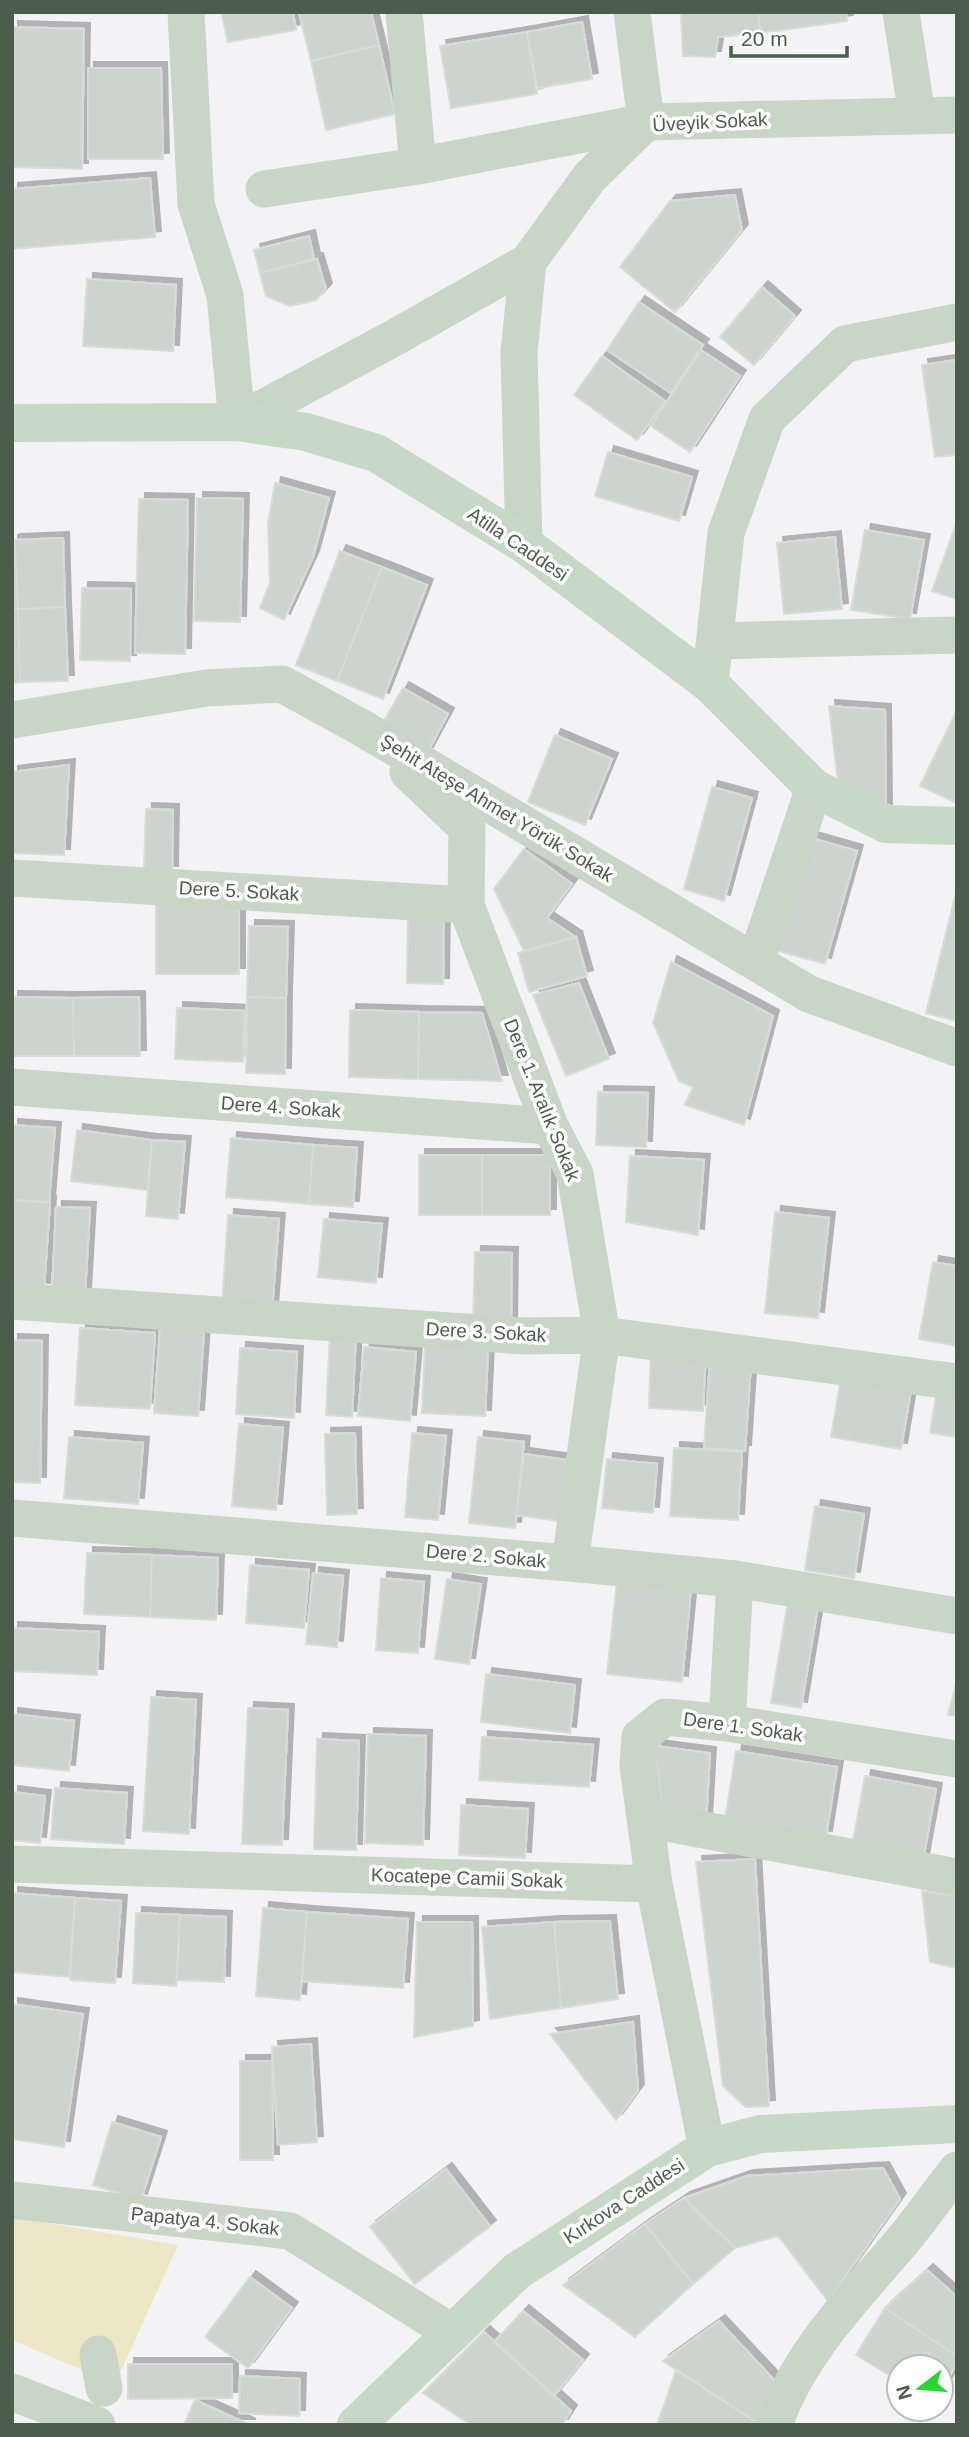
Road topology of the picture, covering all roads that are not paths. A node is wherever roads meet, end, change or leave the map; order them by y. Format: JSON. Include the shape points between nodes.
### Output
{"nodes":[{"id":1,"x":186,"y":12,"type":"edge"},
{"id":2,"x":404,"y":12,"type":"edge"},
{"id":3,"x":632,"y":12,"type":"edge"},
{"id":4,"x":901,"y":12,"type":"edge"},
{"id":5,"x":917,"y":115,"type":"junction"},
{"id":6,"x":957,"y":115,"type":"edge"},
{"id":7,"x":646,"y":122,"type":"junction"},
{"id":8,"x":418,"y":166,"type":"junction"},
{"id":9,"x":264,"y":189,"type":"dead end"},
{"id":10,"x":528,"y":262,"type":"junction"},
{"id":11,"x":957,"y":322,"type":"edge"},
{"id":12,"x":237,"y":422,"type":"junction"},
{"id":13,"x":12,"y":423,"type":"edge"},
{"id":14,"x":524,"y":544,"type":"junction"},
{"id":15,"x":957,"y":635,"type":"edge"},
{"id":16,"x":715,"y":640,"type":"junction"},
{"id":17,"x":710,"y":684,"type":"junction"},
{"id":18,"x":12,"y":720,"type":"edge"},
{"id":19,"x":362,"y":728,"type":"junction"},
{"id":20,"x":814,"y":788,"type":"junction"},
{"id":21,"x":957,"y":827,"type":"edge"},
{"id":22,"x":12,"y":878,"type":"edge"},
{"id":23,"x":466,"y":905,"type":"junction"},
{"id":24,"x":756,"y":961,"type":"junction"},
{"id":25,"x":957,"y":1048,"type":"edge"},
{"id":26,"x":12,"y":1087,"type":"edge"},
{"id":27,"x":550,"y":1126,"type":"junction"},
{"id":28,"x":12,"y":1301,"type":"edge"},
{"id":29,"x":602,"y":1335,"type":"junction"},
{"id":30,"x":957,"y":1382,"type":"edge"},
{"id":31,"x":12,"y":1518,"type":"edge"},
{"id":32,"x":570,"y":1563,"type":"junction"},
{"id":33,"x":735,"y":1579,"type":"junction"},
{"id":34,"x":957,"y":1616,"type":"edge"},
{"id":35,"x":727,"y":1723,"type":"junction"},
{"id":36,"x":957,"y":1759,"type":"edge"},
{"id":37,"x":645,"y":1819,"type":"junction"},
{"id":38,"x":12,"y":1864,"type":"edge"},
{"id":39,"x":957,"y":1877,"type":"edge"},
{"id":40,"x":654,"y":1884,"type":"junction"},
{"id":41,"x":957,"y":2124,"type":"edge"},
{"id":42,"x":707,"y":2148,"type":"junction"},
{"id":43,"x":957,"y":2170,"type":"edge"},
{"id":44,"x":12,"y":2200,"type":"edge"},
{"id":45,"x":453,"y":2333,"type":"junction"},
{"id":46,"x":12,"y":2392,"type":"edge"},
{"id":47,"x":82,"y":2422,"type":"edge"},
{"id":48,"x":356,"y":2425,"type":"edge"},
{"id":49,"x":774,"y":2425,"type":"edge"}],
"edges":[{"from":1,"to":12,"type":"street","via":[[196,204],[225,295]]},
{"from":2,"to":8,"type":"street"},
{"from":3,"to":7,"type":"street"},
{"from":4,"to":5,"type":"street"},
{"from":5,"to":6,"type":"street","name":"Üveyik Sokak"},
{"from":5,"to":7,"type":"street","name":"Üveyik Sokak"},
{"from":7,"to":8,"type":"street"},
{"from":7,"to":10,"type":"street","name":"Üveyik Sokak","via":[[589,178]]},
{"from":8,"to":9,"type":"street"},
{"from":10,"to":12,"type":"street","name":"Üveyik Sokak"},
{"from":10,"to":14,"type":"street","via":[[519,353]]},
{"from":11,"to":16,"type":"street","via":[[845,344],[767,419],[726,533]]},
{"from":12,"to":13,"type":"street","name":"Atilla Caddesi"},
{"from":12,"to":14,"type":"street","name":"Atilla Caddesi","via":[[306,432],[376,453]]},
{"from":14,"to":17,"type":"street","name":"Atilla Caddesi"},
{"from":15,"to":16,"type":"street"},
{"from":16,"to":17,"type":"street"},
{"from":17,"to":20,"type":"street","name":"Atilla Caddesi"},
{"from":18,"to":19,"type":"street","name":"Şehit Ateşe Ahmet Yörük Sokak","via":[[206,688],[282,684]]},
{"from":19,"to":23,"type":"street","name":"Dere 1. Aralık Sokak","via":[[467,828]]},
{"from":19,"to":24,"type":"street","name":"Şehit Ateşe Ahmet Yörük Sokak"},
{"from":20,"to":21,"type":"street","name":"Atilla Caddesi","via":[[886,824]]},
{"from":20,"to":24,"type":"street"},
{"from":22,"to":23,"type":"street","name":"Dere 5. Sokak"},
{"from":23,"to":27,"type":"street","name":"Dere 1. Aralık Sokak"},
{"from":24,"to":25,"type":"street","name":"Şehit Ateşe Ahmet Yörük Sokak","via":[[809,994]]},
{"from":26,"to":27,"type":"street","name":"Dere 4. Sokak"},
{"from":27,"to":29,"type":"street","name":"Dere 1. Aralık Sokak","via":[[575,1174]]},
{"from":28,"to":29,"type":"street","name":"Dere 3. Sokak","via":[[525,1336]]},
{"from":29,"to":30,"type":"street","name":"Dere 3. Sokak"},
{"from":29,"to":32,"type":"street","name":"Dere 1. Aralık Sokak"},
{"from":31,"to":32,"type":"street","name":"Dere 2. Sokak"},
{"from":32,"to":33,"type":"street","name":"Dere 2. Sokak"},
{"from":33,"to":34,"type":"street","name":"Dere 2. Sokak"},
{"from":33,"to":35,"type":"street"},
{"from":35,"to":36,"type":"street","name":"Dere 1. Sokak"},
{"from":35,"to":37,"type":"street","name":"Dere 1. Sokak","via":[[665,1717],[640,1737],[638,1766]]},
{"from":37,"to":39,"type":"street"},
{"from":37,"to":40,"type":"street","name":"Dere 1. Sokak"},
{"from":38,"to":40,"type":"street","name":"Kocatepe Camii Sokak"},
{"from":40,"to":42,"type":"street"},
{"from":41,"to":42,"type":"street","name":"Kırkova Caddesi","via":[[761,2134]]},
{"from":42,"to":45,"type":"street","name":"Kırkova Caddesi","via":[[517,2272]]},
{"from":43,"to":49,"type":"street","via":[[830,2324],[783,2397]]},
{"from":44,"to":45,"type":"street","name":"Papatya 4. Sokak","via":[[290,2231]]},
{"from":45,"to":48,"type":"street","name":"Kırkova Caddesi"},
{"from":46,"to":47,"type":"street"}]}
